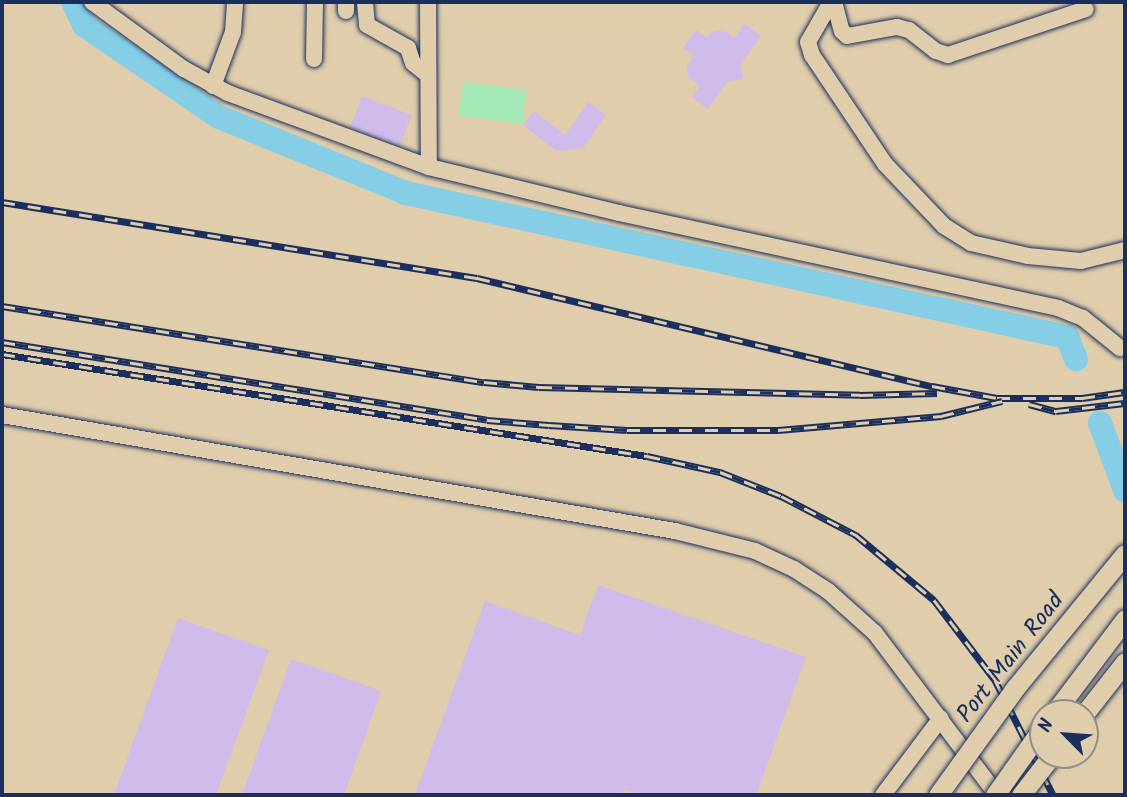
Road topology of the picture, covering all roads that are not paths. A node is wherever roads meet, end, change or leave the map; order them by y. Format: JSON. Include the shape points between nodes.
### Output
{"nodes":[{"id":1,"x":92,"y":2,"type":"edge"},
{"id":2,"x":235,"y":2,"type":"edge"},
{"id":3,"x":315,"y":2,"type":"edge"},
{"id":4,"x":365,"y":2,"type":"edge"},
{"id":5,"x":428,"y":2,"type":"edge"},
{"id":6,"x":833,"y":2,"type":"edge"},
{"id":7,"x":1086,"y":9,"type":"dead end"},
{"id":8,"x":314,"y":59,"type":"dead end"},
{"id":9,"x":428,"y":75,"type":"junction"},
{"id":10,"x":213,"y":86,"type":"junction"},
{"id":11,"x":429,"y":167,"type":"junction"},
{"id":12,"x":1125,"y":250,"type":"edge"},
{"id":13,"x":1120,"y":348,"type":"dead end"},
{"id":14,"x":2,"y":415,"type":"edge"},
{"id":15,"x":1125,"y":554,"type":"edge"},
{"id":16,"x":1125,"y":619,"type":"edge"},
{"id":17,"x":1125,"y":662,"type":"edge"},
{"id":18,"x":1065,"y":699,"type":"edge"},
{"id":19,"x":1096,"y":699,"type":"edge"},
{"id":20,"x":941,"y":718,"type":"junction"},
{"id":21,"x":1029,"y":747,"type":"edge"},
{"id":22,"x":1041,"y":769,"type":"edge"},
{"id":23,"x":883,"y":795,"type":"edge"},
{"id":24,"x":938,"y":795,"type":"edge"},
{"id":25,"x":996,"y":795,"type":"edge"},
{"id":26,"x":1021,"y":795,"type":"edge"}],
"edges":[{"from":1,"to":10,"type":"street"},
{"from":2,"to":10,"type":"street","via":[[233,32]]},
{"from":3,"to":8,"type":"street"},
{"from":4,"to":9,"type":"street","via":[[367,25],[408,48],[413,63]]},
{"from":5,"to":9,"type":"street"},
{"from":6,"to":7,"type":"street","via":[[847,36],[897,26],[948,55]]},
{"from":6,"to":12,"type":"street","via":[[812,31],[808,41],[811,55],[885,164],[944,226],[971,243],[1028,256],[1082,261]]},
{"from":9,"to":11,"type":"street"},
{"from":10,"to":11,"type":"street"},
{"from":11,"to":13,"type":"street","via":[[1058,308],[1083,317]]},
{"from":14,"to":20,"type":"street","via":[[676,531],[755,551],[794,569],[858,615]]},
{"from":15,"to":24,"type":"main road","name":"Port Main Road","bridge":true,"via":[[1016,687]]},
{"from":16,"to":18,"type":"main road"},
{"from":17,"to":19,"type":"main road"},
{"from":20,"to":23,"type":"street"},
{"from":20,"to":25,"type":"street"},
{"from":21,"to":25,"type":"main road","bridge":true},
{"from":22,"to":26,"type":"main road","bridge":true}]}
